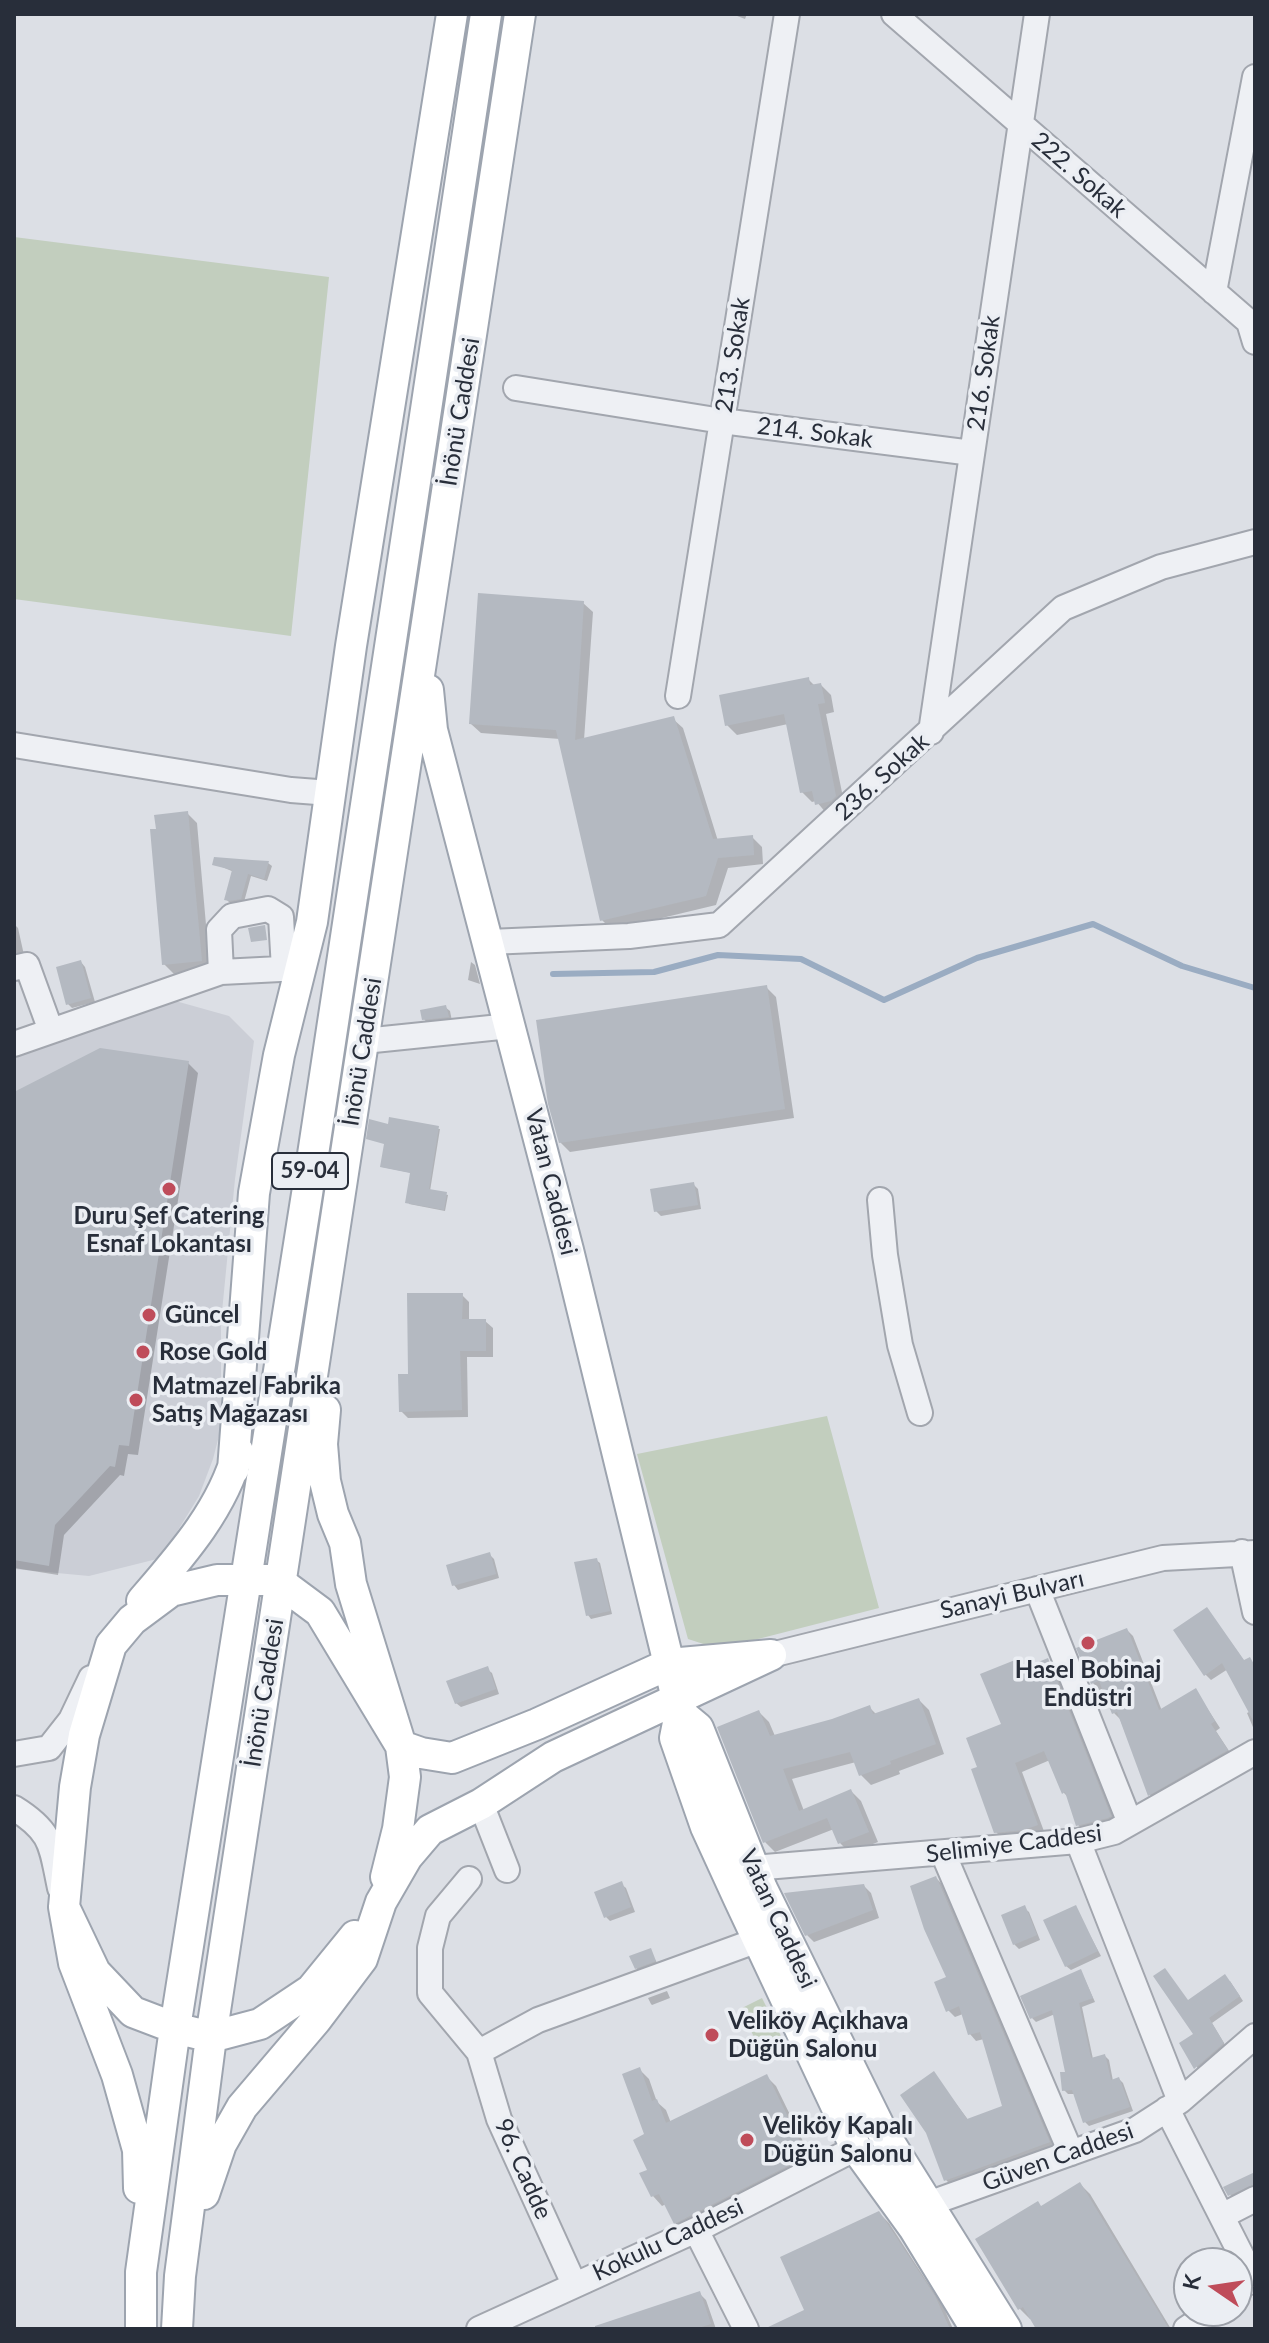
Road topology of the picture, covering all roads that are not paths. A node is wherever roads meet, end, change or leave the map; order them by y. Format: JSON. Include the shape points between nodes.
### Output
{"nodes":[{"id":1,"x":452,"y":14,"type":"edge"},
{"id":2,"x":486,"y":14,"type":"edge"},
{"id":3,"x":520,"y":14,"type":"edge"},
{"id":4,"x":787,"y":14,"type":"edge"},
{"id":5,"x":894,"y":14,"type":"edge"},
{"id":6,"x":1037,"y":14,"type":"edge"},
{"id":7,"x":1255,"y":77,"type":"edge"},
{"id":8,"x":1020,"y":124,"type":"junction"},
{"id":9,"x":1214,"y":292,"type":"junction"},
{"id":10,"x":1255,"y":342,"type":"edge"},
{"id":11,"x":516,"y":388,"type":"dead end"},
{"id":12,"x":722,"y":421,"type":"junction"},
{"id":13,"x":972,"y":453,"type":"junction"},
{"id":14,"x":1255,"y":542,"type":"edge"},
{"id":15,"x":423,"y":650,"type":"junction"},
{"id":16,"x":678,"y":696,"type":"dead end"},
{"id":17,"x":931,"y":732,"type":"junction"},
{"id":18,"x":14,"y":745,"type":"edge"},
{"id":19,"x":330,"y":793,"type":"junction"},
{"id":20,"x":489,"y":942,"type":"junction"},
{"id":21,"x":14,"y":968,"type":"edge"},
{"id":22,"x":292,"y":968,"type":"junction"},
{"id":23,"x":221,"y":972,"type":"junction"},
{"id":24,"x":510,"y":1026,"type":"junction"},
{"id":25,"x":51,"y":1031,"type":"junction"},
{"id":26,"x":364,"y":1041,"type":"junction"},
{"id":27,"x":14,"y":1044,"type":"edge"},
{"id":28,"x":307,"y":1194,"type":"junction"},
{"id":29,"x":340,"y":1199,"type":"junction"},
{"id":30,"x":880,"y":1200,"type":"dead end"},
{"id":31,"x":920,"y":1413,"type":"dead end"},
{"id":32,"x":233,"y":1470,"type":"junction"},
{"id":33,"x":1248,"y":1553,"type":"edge"},
{"id":34,"x":247,"y":1580,"type":"junction"},
{"id":35,"x":281,"y":1583,"type":"junction"},
{"id":36,"x":1037,"y":1589,"type":"junction"},
{"id":37,"x":1255,"y":1612,"type":"edge"},
{"id":38,"x":111,"y":1645,"type":"junction"},
{"id":39,"x":771,"y":1655,"type":"junction"},
{"id":40,"x":669,"y":1664,"type":"junction"},
{"id":41,"x":679,"y":1706,"type":"junction"},
{"id":42,"x":401,"y":1746,"type":"junction"},
{"id":43,"x":1255,"y":1752,"type":"edge"},
{"id":44,"x":14,"y":1754,"type":"edge"},
{"id":45,"x":481,"y":1804,"type":"junction"},
{"id":46,"x":14,"y":1808,"type":"edge"},
{"id":47,"x":1130,"y":1823,"type":"junction"},
{"id":48,"x":1078,"y":1841,"type":"junction"},
{"id":49,"x":943,"y":1853,"type":"junction"},
{"id":50,"x":753,"y":1868,"type":"junction"},
{"id":51,"x":507,"y":1870,"type":"dead end"},
{"id":52,"x":469,"y":1879,"type":"dead end"},
{"id":53,"x":381,"y":1902,"type":"junction"},
{"id":54,"x":64,"y":1907,"type":"junction"},
{"id":55,"x":758,"y":1940,"type":"junction"},
{"id":56,"x":175,"y":2028,"type":"junction"},
{"id":57,"x":1255,"y":2036,"type":"edge"},
{"id":58,"x":211,"y":2037,"type":"junction"},
{"id":59,"x":479,"y":2052,"type":"junction"},
{"id":60,"x":1173,"y":2105,"type":"junction"},
{"id":61,"x":856,"y":2148,"type":"junction"},
{"id":62,"x":1071,"y":2153,"type":"junction"},
{"id":63,"x":1255,"y":2199,"type":"edge"},
{"id":64,"x":928,"y":2204,"type":"junction"},
{"id":65,"x":1222,"y":2216,"type":"junction"},
{"id":66,"x":696,"y":2230,"type":"junction"},
{"id":67,"x":141,"y":2272,"type":"junction"},
{"id":68,"x":180,"y":2276,"type":"junction"},
{"id":69,"x":1255,"y":2283,"type":"edge"},
{"id":70,"x":574,"y":2284,"type":"junction"},
{"id":71,"x":525,"y":2320,"type":"edge"},
{"id":72,"x":141,"y":2329,"type":"edge"},
{"id":73,"x":177,"y":2329,"type":"edge"},
{"id":74,"x":479,"y":2329,"type":"edge"},
{"id":75,"x":746,"y":2329,"type":"edge"},
{"id":76,"x":976,"y":2329,"type":"edge"},
{"id":77,"x":1006,"y":2329,"type":"edge"}],
"edges":[{"from":1,"to":19,"type":"main road"},
{"from":2,"to":28,"type":"main road","number":"59-04"},
{"from":3,"to":15,"type":"main road","name":"İnönü Caddesi","number":"59-04"},
{"from":4,"to":12,"type":"street","name":"213. Sokak"},
{"from":5,"to":8,"type":"street","name":"222. Sokak"},
{"from":6,"to":8,"type":"street","name":"216. Sokak"},
{"from":7,"to":9,"type":"street"},
{"from":8,"to":9,"type":"street","name":"222. Sokak"},
{"from":8,"to":13,"type":"street","name":"216. Sokak"},
{"from":9,"to":10,"type":"street","name":"222. Sokak","via":[[1249,322]]},
{"from":11,"to":12,"type":"street","name":"214. Sokak"},
{"from":12,"to":13,"type":"street","name":"214. Sokak"},
{"from":12,"to":16,"type":"street","name":"213. Sokak"},
{"from":13,"to":17,"type":"street","name":"216. Sokak"},
{"from":14,"to":17,"type":"street","name":"236. Sokak","via":[[1161,567],[1063,608]]},
{"from":15,"to":20,"type":"main road","name":"Vatan Caddesi","via":[[432,730]]},
{"from":15,"to":26,"type":"main road","name":"İnönü Caddesi","number":"59-04"},
{"from":17,"to":20,"type":"street","name":"236. Sokak","via":[[719,925],[629,936]]},
{"from":18,"to":19,"type":"street"},
{"from":19,"to":22,"type":"main road","via":[[312,922]]},
{"from":20,"to":24,"type":"main road","name":"Vatan Caddesi"},
{"from":21,"to":25,"type":"street","via":[[27,965]]},
{"from":22,"to":23,"type":"street"},
{"from":22,"to":23,"type":"street","via":[[281,917],[268,909],[232,916],[219,930]]},
{"from":22,"to":32,"type":"main road","via":[[254,1193]]},
{"from":23,"to":25,"type":"street"},
{"from":24,"to":26,"type":"street"},
{"from":24,"to":40,"type":"main road","name":"Vatan Caddesi"},
{"from":25,"to":27,"type":"street"},
{"from":26,"to":29,"type":"main road","name":"İnönü Caddesi","number":"59-04"},
{"from":28,"to":32,"type":"main road"},
{"from":28,"to":34,"type":"main road","number":"59-04"},
{"from":29,"to":35,"type":"main road","name":"İnönü Caddesi","number":"59-04"},
{"from":29,"to":42,"type":"main road","via":[[322,1444],[325,1481]]},
{"from":30,"to":31,"type":"street","via":[[900,1345]]},
{"from":32,"to":38,"type":"main road","via":[[190,1545]]},
{"from":33,"to":36,"type":"street","name":"Sanayi Bulvarı","via":[[1163,1558]]},
{"from":33,"to":37,"type":"street"},
{"from":34,"to":35,"type":"main road"},
{"from":34,"to":38,"type":"main road","via":[[217,1580],[171,1591],[132,1620]]},
{"from":34,"to":56,"type":"main road","number":"59-04"},
{"from":35,"to":42,"type":"main road","via":[[320,1612]]},
{"from":35,"to":58,"type":"main road","name":"İnönü Caddesi","number":"59-04"},
{"from":36,"to":39,"type":"street","name":"Sanayi Bulvarı"},
{"from":36,"to":47,"type":"street"},
{"from":38,"to":44,"type":"street","via":[[71,1720],[49,1748]]},
{"from":38,"to":54,"type":"main road","via":[[79,1761]]},
{"from":39,"to":40,"type":"main road"},
{"from":39,"to":41,"type":"main road"},
{"from":40,"to":41,"type":"main road","name":"Vatan Caddesi"},
{"from":40,"to":42,"type":"main road","via":[[452,1758]]},
{"from":41,"to":45,"type":"main road","via":[[553,1757]]},
{"from":41,"to":50,"type":"main road","name":"Vatan Caddesi","via":[[698,1728]]},
{"from":41,"to":55,"type":"main road","name":"Vatan Caddesi","via":[[675,1738],[706,1827]]},
{"from":42,"to":53,"type":"main road","via":[[405,1777]]},
{"from":43,"to":47,"type":"street","name":"Selimiye Caddesi"},
{"from":45,"to":51,"type":"street"},
{"from":45,"to":53,"type":"main road","via":[[430,1830]]},
{"from":46,"to":54,"type":"street","via":[[39,1824],[51,1846]]},
{"from":47,"to":48,"type":"street","name":"Selimiye Caddesi"},
{"from":48,"to":49,"type":"street","name":"Selimiye Caddesi"},
{"from":48,"to":60,"type":"street"},
{"from":49,"to":50,"type":"street","name":"Selimiye Caddesi"},
{"from":49,"to":62,"type":"street"},
{"from":50,"to":64,"type":"main road","name":"Vatan Caddesi","via":[[879,2126]]},
{"from":52,"to":59,"type":"street","via":[[438,1916],[430,1948],[430,1993]]},
{"from":53,"to":58,"type":"main road","via":[[311,1990],[260,2024]]},
{"from":53,"to":68,"type":"main road","via":[[362,1959],[242,2107],[221,2144]]},
{"from":54,"to":56,"type":"main road","via":[[95,1972],[133,2012]]},
{"from":54,"to":67,"type":"main road","via":[[74,1963],[117,2075],[138,2150]]},
{"from":55,"to":59,"type":"street","via":[[538,2020]]},
{"from":55,"to":61,"type":"main road","name":"Vatan Caddesi"},
{"from":56,"to":58,"type":"main road"},
{"from":56,"to":67,"type":"main road","number":"59-04"},
{"from":57,"to":60,"type":"street","name":"Güven Caddesi"},
{"from":58,"to":68,"type":"main road","name":"İnönü Caddesi","number":"59-04"},
{"from":59,"to":70,"type":"street","name":"96. Cadde","via":[[499,2119]]},
{"from":60,"to":62,"type":"street","name":"Güven Caddesi","via":[[1135,2130]]},
{"from":60,"to":65,"type":"street"},
{"from":61,"to":66,"type":"street","name":"Kokulu Caddesi"},
{"from":61,"to":76,"type":"main road","name":"Vatan Caddesi","via":[[914,2228]]},
{"from":62,"to":64,"type":"street","name":"Güven Caddesi"},
{"from":63,"to":65,"type":"street"},
{"from":64,"to":77,"type":"main road","name":"Vatan Caddesi"},
{"from":65,"to":69,"type":"street"},
{"from":66,"to":70,"type":"street","name":"Kokulu Caddesi"},
{"from":66,"to":75,"type":"street"},
{"from":67,"to":72,"type":"main road","number":"59-04"},
{"from":68,"to":73,"type":"main road","name":"İnönü Caddesi","number":"59-04"},
{"from":70,"to":71,"type":"street","name":"Kokulu Caddesi"},
{"from":71,"to":74,"type":"street","name":"Kokulu Caddesi"}]}
